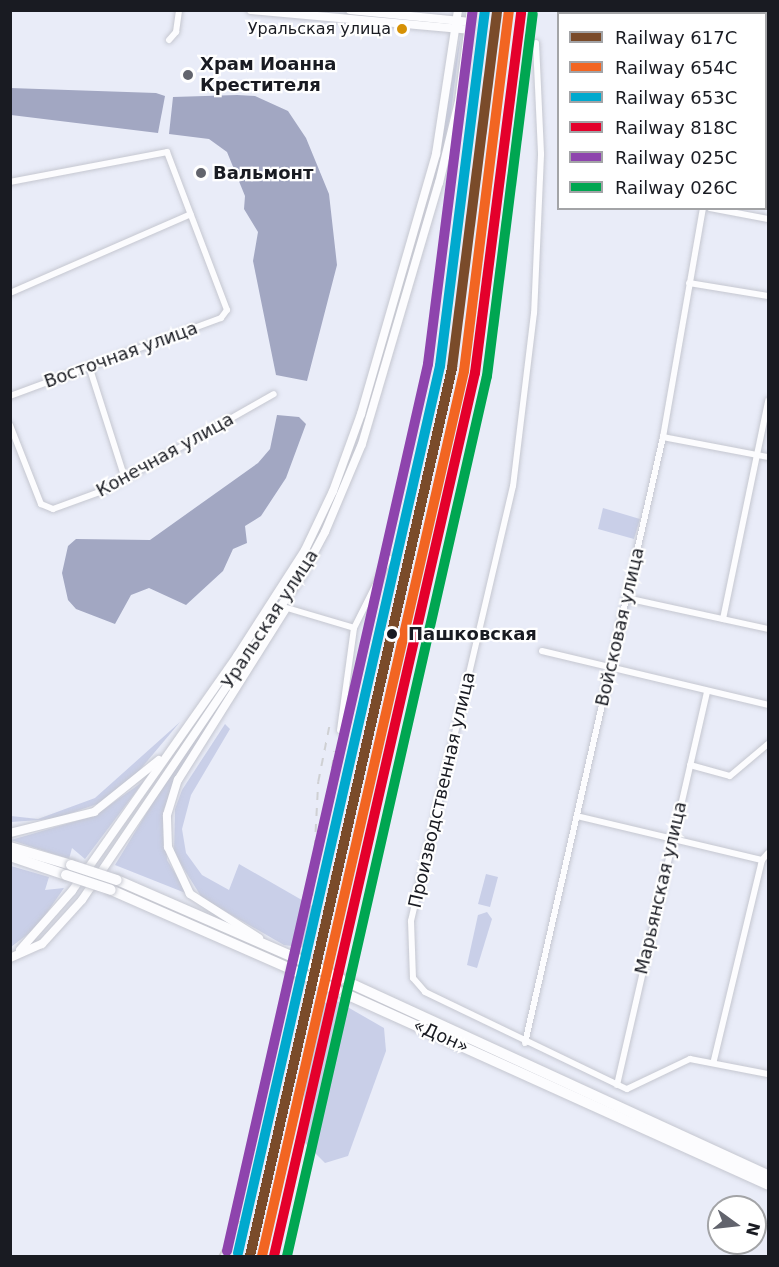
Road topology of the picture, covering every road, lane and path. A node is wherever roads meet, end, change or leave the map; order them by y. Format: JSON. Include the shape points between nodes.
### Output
{"nodes":[{"id":1,"x":179,"y":10,"type":"edge"},
{"id":2,"x":251,"y":10,"type":"edge"},
{"id":3,"x":350,"y":10,"type":"edge"},
{"id":4,"x":458,"y":10,"type":"edge"},
{"id":5,"x":471,"y":10,"type":"edge"},
{"id":6,"x":434,"y":18,"type":"edge"},
{"id":7,"x":457,"y":24,"type":"junction"},
{"id":8,"x":469,"y":26,"type":"junction"},
{"id":9,"x":169,"y":40,"type":"dead end"},
{"id":10,"x":536,"y":43,"type":"dead end"},
{"id":11,"x":428,"y":181,"type":"junction"},
{"id":12,"x":10,"y":182,"type":"edge"},
{"id":13,"x":439,"y":183,"type":"junction"},
{"id":14,"x":703,"y":210,"type":"edge"},
{"id":15,"x":721,"y":210,"type":"edge"},
{"id":16,"x":191,"y":214,"type":"junction"},
{"id":17,"x":768,"y":219,"type":"edge"},
{"id":18,"x":689,"y":283,"type":"junction"},
{"id":19,"x":10,"y":293,"type":"edge"},
{"id":20,"x":768,"y":296,"type":"edge"},
{"id":21,"x":89,"y":366,"type":"junction"},
{"id":22,"x":273,"y":394,"type":"dead end"},
{"id":23,"x":10,"y":396,"type":"edge"},
{"id":24,"x":768,"y":401,"type":"edge"},
{"id":25,"x":10,"y":425,"type":"edge"},
{"id":26,"x":663,"y":436,"type":"junction"},
{"id":27,"x":759,"y":456,"type":"junction"},
{"id":28,"x":768,"y":457,"type":"edge"},
{"id":29,"x":125,"y":479,"type":"junction"},
{"id":30,"x":389,"y":558,"type":"dead end"},
{"id":31,"x":302,"y":575,"type":"junction"},
{"id":32,"x":626,"y":598,"type":"junction"},
{"id":33,"x":287,"y":608,"type":"junction"},
{"id":34,"x":723,"y":619,"type":"junction"},
{"id":35,"x":354,"y":628,"type":"junction"},
{"id":36,"x":768,"y":629,"type":"edge"},
{"id":37,"x":542,"y":651,"type":"dead end"},
{"id":38,"x":610,"y":669,"type":"junction"},
{"id":39,"x":707,"y":691,"type":"junction"},
{"id":40,"x":768,"y":705,"type":"edge"},
{"id":41,"x":340,"y":730,"type":"dead end"},
{"id":42,"x":768,"y":744,"type":"edge"},
{"id":43,"x":172,"y":747,"type":"junction"},
{"id":44,"x":180,"y":755,"type":"junction"},
{"id":45,"x":690,"y":765,"type":"junction"},
{"id":46,"x":577,"y":816,"type":"junction"},
{"id":47,"x":10,"y":833,"type":"edge"},
{"id":48,"x":672,"y":837,"type":"junction"},
{"id":49,"x":10,"y":847,"type":"edge"},
{"id":50,"x":768,"y":853,"type":"edge"},
{"id":51,"x":10,"y":856,"type":"edge"},
{"id":52,"x":762,"y":860,"type":"junction"},
{"id":53,"x":10,"y":862,"type":"edge"},
{"id":54,"x":68,"y":870,"type":"junction"},
{"id":55,"x":114,"y":885,"type":"junction"},
{"id":56,"x":264,"y":942,"type":"junction"},
{"id":57,"x":10,"y":956,"type":"edge"},
{"id":58,"x":296,"y":964,"type":"junction"},
{"id":59,"x":525,"y":1043,"type":"junction"},
{"id":60,"x":714,"y":1060,"type":"junction"},
{"id":61,"x":768,"y":1074,"type":"edge"},
{"id":62,"x":617,"y":1085,"type":"junction"},
{"id":63,"x":768,"y":1175,"type":"edge"},
{"id":64,"x":768,"y":1185,"type":"edge"}],
"edges":[{"from":1,"to":9,"type":"street","via":[[176,32]]},
{"from":2,"to":6,"type":"main road"},
{"from":3,"to":6,"type":"main road"},
{"from":4,"to":7,"type":"main road","name":"Уральская улица"},
{"from":5,"to":8,"type":"main road","name":"Уральская улица"},
{"from":6,"to":7,"type":"main road"},
{"from":6,"to":7,"type":"main road"},
{"from":7,"to":8,"type":"main road"},
{"from":7,"to":11,"type":"main road","name":"Уральская улица"},
{"from":8,"to":13,"type":"main road","name":"Уральская улица"},
{"from":10,"to":59,"type":"street","name":"Производственная улица","via":[[541,155],[534,313],[513,486],[408,944],[417,987]]},
{"from":11,"to":13,"type":"street"},
{"from":11,"to":43,"type":"main road","name":"Уральская улица","via":[[333,491],[296,566]]},
{"from":12,"to":16,"type":"street","via":[[162,151],[171,154]]},
{"from":13,"to":31,"type":"main road","name":"Уральская улица","via":[[362,444]]},
{"from":14,"to":18,"type":"street","name":"Войсковая улица"},
{"from":15,"to":17,"type":"street"},
{"from":16,"to":19,"type":"street"},
{"from":16,"to":21,"type":"street","name":"Восточная улица","via":[[227,310],[221,318]]},
{"from":18,"to":20,"type":"street"},
{"from":18,"to":26,"type":"street","name":"Войсковая улица"},
{"from":21,"to":23,"type":"street","name":"Восточная улица"},
{"from":21,"to":29,"type":"street"},
{"from":22,"to":29,"type":"street","name":"Конечная улица"},
{"from":24,"to":27,"type":"street"},
{"from":25,"to":29,"type":"street","name":"Конечная улица","via":[[40,504],[53,508]]},
{"from":26,"to":27,"type":"street"},
{"from":26,"to":32,"type":"street","name":"Войсковая улица"},
{"from":27,"to":28,"type":"street"},
{"from":27,"to":34,"type":"street"},
{"from":30,"to":35,"type":"street"},
{"from":31,"to":33,"type":"main road"},
{"from":31,"to":44,"type":"main road","name":"Уральская улица"},
{"from":32,"to":34,"type":"street"},
{"from":32,"to":38,"type":"street","name":"Войсковая улица"},
{"from":33,"to":35,"type":"street"},
{"from":33,"to":56,"type":"main road","via":[[178,780],[167,815],[168,847],[190,894]]},
{"from":34,"to":36,"type":"street"},
{"from":35,"to":41,"type":"street"},
{"from":37,"to":38,"type":"street"},
{"from":38,"to":39,"type":"street"},
{"from":38,"to":46,"type":"street","name":"Войсковая улица"},
{"from":39,"to":40,"type":"street"},
{"from":39,"to":45,"type":"street","name":"Марьянская улица"},
{"from":42,"to":45,"type":"street","via":[[730,776]]},
{"from":43,"to":44,"type":"main road","via":[[172,755]]},
{"from":43,"to":47,"type":"main road","via":[[94,812]]},
{"from":43,"to":57,"type":"main road","name":"Уральская улица","via":[[36,938]]},
{"from":44,"to":57,"type":"main road","name":"Уральская улица","via":[[82,900],[42,944]]},
{"from":45,"to":48,"type":"street","name":"Марьянская улица"},
{"from":46,"to":48,"type":"street"},
{"from":46,"to":59,"type":"street","name":"Войсковая улица"},
{"from":48,"to":52,"type":"street"},
{"from":48,"to":62,"type":"street","name":"Марьянская улица"},
{"from":49,"to":54,"type":"highway"},
{"from":50,"to":52,"type":"street"},
{"from":51,"to":54,"type":"highway"},
{"from":52,"to":60,"type":"street"},
{"from":53,"to":54,"type":"main road"},
{"from":54,"to":55,"type":"highway","bridge":true},
{"from":55,"to":56,"type":"highway","name":"«Дон»"},
{"from":55,"to":58,"type":"highway","name":"«Дон»"},
{"from":56,"to":58,"type":"highway","name":"«Дон»"},
{"from":58,"to":63,"type":"highway","name":"«Дон»","bridge":true,"via":[[341,979]]},
{"from":58,"to":64,"type":"highway","name":"«Дон»","bridge":true,"via":[[337,990]]},
{"from":59,"to":62,"type":"street"},
{"from":60,"to":61,"type":"street"},
{"from":60,"to":62,"type":"street","via":[[690,1059],[637,1088]]}]}
